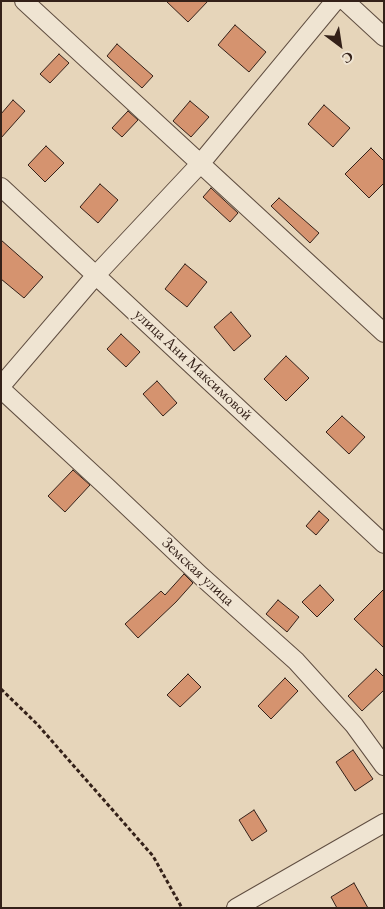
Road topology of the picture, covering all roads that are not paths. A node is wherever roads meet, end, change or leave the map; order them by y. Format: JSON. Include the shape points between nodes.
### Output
{"nodes":[{"id":1,"x":24,"y":1,"type":"edge"},
{"id":2,"x":335,"y":1,"type":"edge"},
{"id":3,"x":345,"y":1,"type":"edge"},
{"id":4,"x":384,"y":38,"type":"edge"},
{"id":5,"x":200,"y":164,"type":"junction"},
{"id":6,"x":1,"y":187,"type":"edge"},
{"id":7,"x":96,"y":275,"type":"junction"},
{"id":8,"x":384,"y":333,"type":"edge"},
{"id":9,"x":1,"y":388,"type":"edge"},
{"id":10,"x":384,"y":544,"type":"edge"},
{"id":11,"x":384,"y":766,"type":"edge"},
{"id":12,"x":384,"y":823,"type":"edge"},
{"id":13,"x":236,"y":908,"type":"edge"}],
"edges":[{"from":1,"to":5,"type":"street"},
{"from":2,"to":5,"type":"street"},
{"from":3,"to":4,"type":"street"},
{"from":5,"to":7,"type":"street"},
{"from":5,"to":8,"type":"street"},
{"from":6,"to":7,"type":"street","name":"улица Ани Максимовой"},
{"from":7,"to":9,"type":"street"},
{"from":7,"to":10,"type":"street","name":"улица Ани Максимовой"},
{"from":9,"to":11,"type":"street","name":"Земская улица","via":[[201,576],[296,660],[354,725]]},
{"from":12,"to":13,"type":"street"}]}
